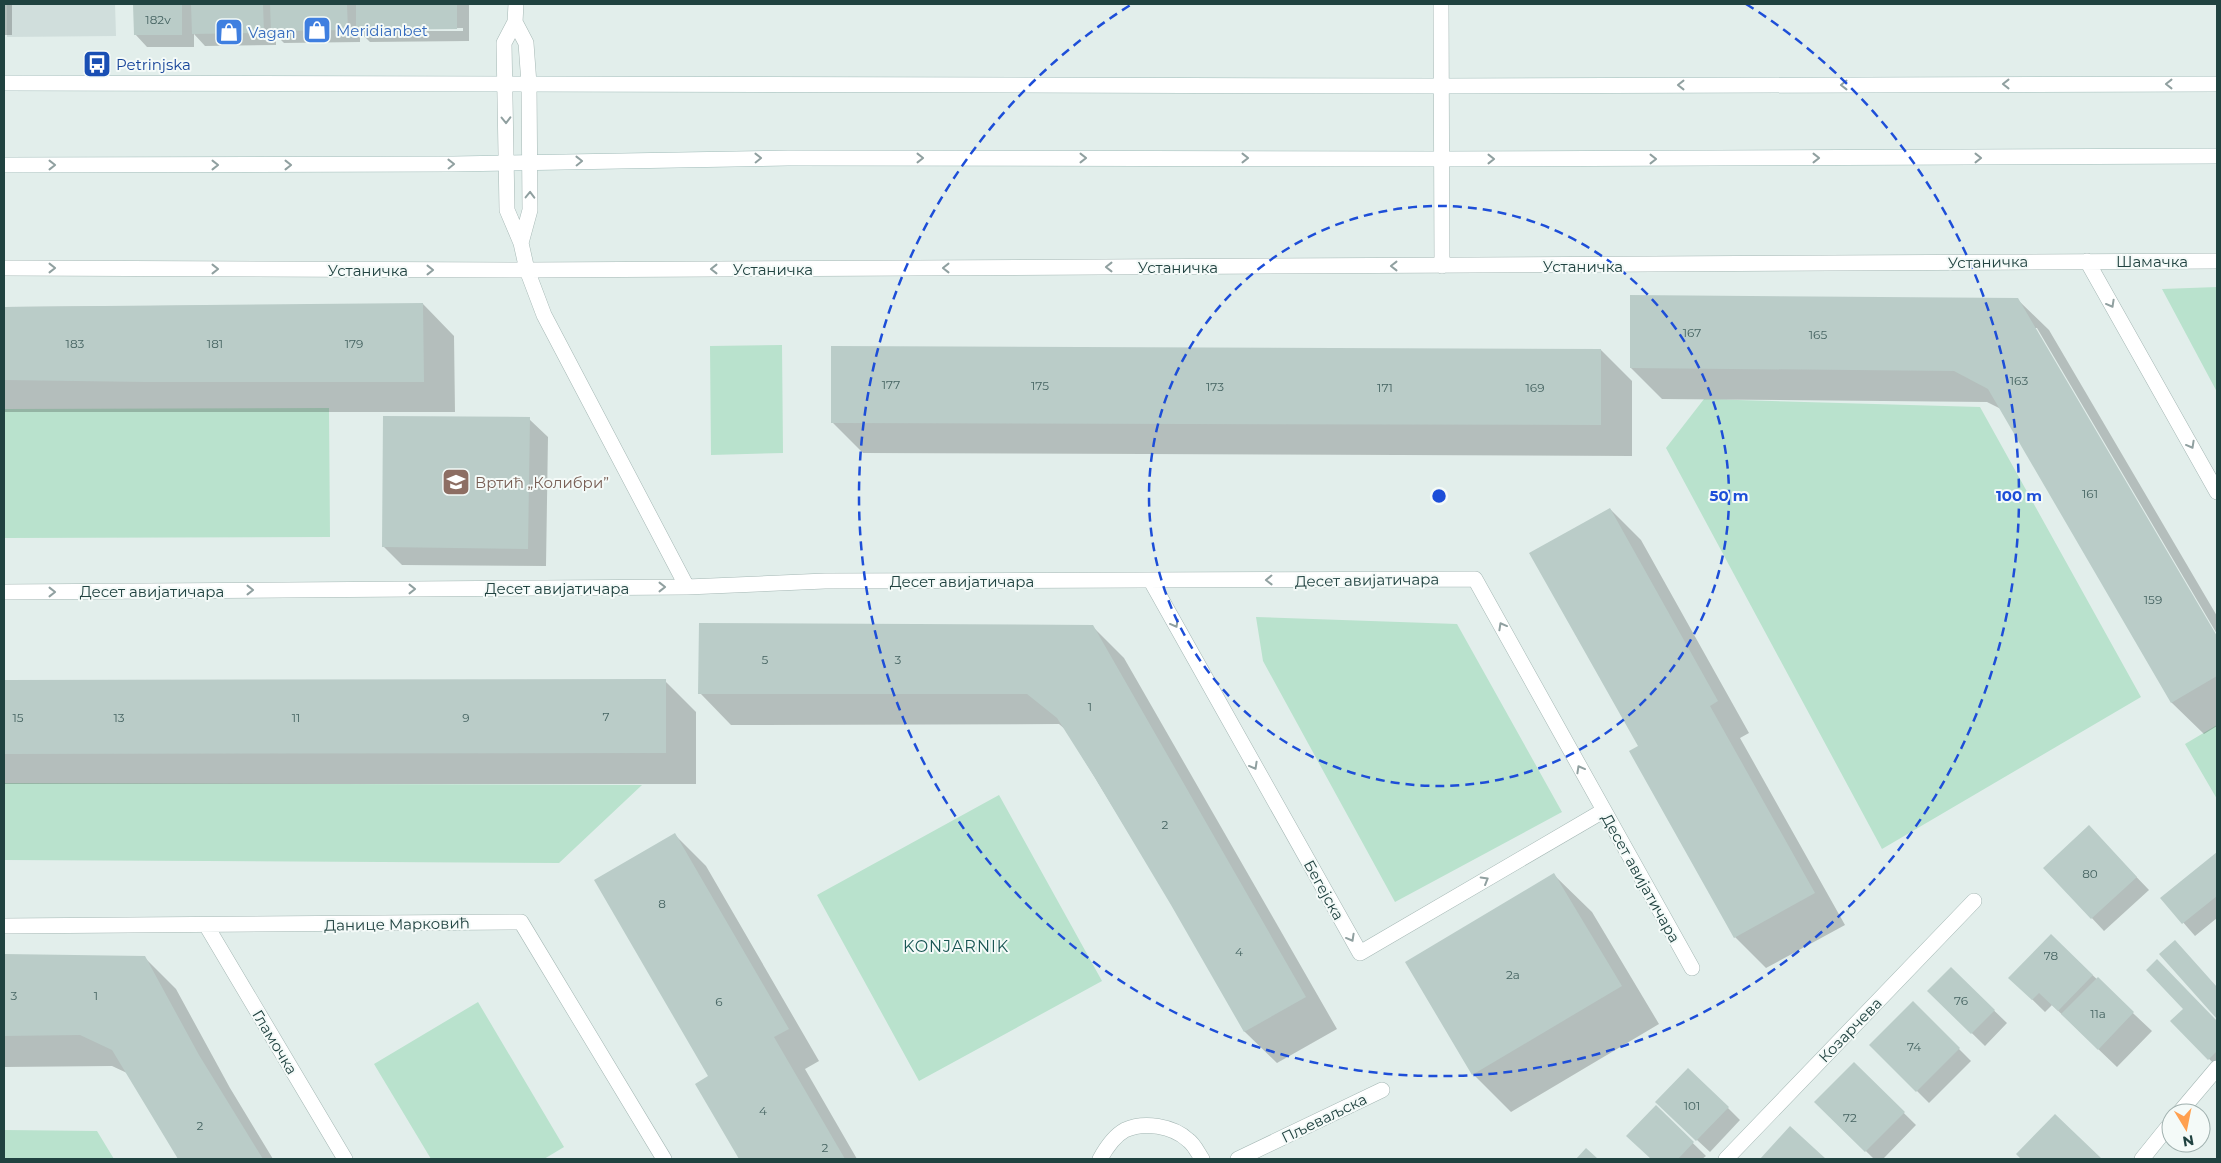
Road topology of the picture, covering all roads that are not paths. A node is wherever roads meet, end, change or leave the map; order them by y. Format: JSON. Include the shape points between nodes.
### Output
{"nodes":[{"id":1,"x":516,"y":4,"type":"edge"},
{"id":2,"x":1441,"y":4,"type":"edge"},
{"id":3,"x":516,"y":22,"type":"junction"},
{"id":4,"x":4,"y":83,"type":"edge"},
{"id":5,"x":506,"y":84,"type":"junction"},
{"id":6,"x":529,"y":84,"type":"junction"},
{"id":7,"x":2217,"y":84,"type":"edge"},
{"id":8,"x":1440,"y":86,"type":"junction"},
{"id":9,"x":2217,"y":156,"type":"edge"},
{"id":10,"x":1442,"y":159,"type":"junction"},
{"id":11,"x":530,"y":162,"type":"junction"},
{"id":12,"x":506,"y":163,"type":"junction"},
{"id":13,"x":4,"y":165,"type":"edge"},
{"id":14,"x":521,"y":243,"type":"junction"},
{"id":15,"x":2087,"y":261,"type":"junction"},
{"id":16,"x":2217,"y":261,"type":"edge"},
{"id":17,"x":1442,"y":266,"type":"junction"},
{"id":18,"x":4,"y":268,"type":"edge"},
{"id":19,"x":527,"y":270,"type":"junction"},
{"id":20,"x":2217,"y":492,"type":"edge"},
{"id":21,"x":1151,"y":582,"type":"junction"},
{"id":22,"x":687,"y":587,"type":"junction"},
{"id":23,"x":4,"y":592,"type":"edge"},
{"id":24,"x":1603,"y":811,"type":"junction"},
{"id":25,"x":1974,"y":901,"type":"dead end"},
{"id":26,"x":4,"y":926,"type":"edge"},
{"id":27,"x":206,"y":926,"type":"junction"},
{"id":28,"x":1692,"y":968,"type":"dead end"},
{"id":29,"x":2217,"y":1068,"type":"edge"},
{"id":30,"x":1382,"y":1090,"type":"dead end"},
{"id":31,"x":2187,"y":1103,"type":"edge"},
{"id":32,"x":2161,"y":1135,"type":"edge"},
{"id":33,"x":657,"y":1157,"type":"edge"},
{"id":34,"x":345,"y":1159,"type":"edge"},
{"id":35,"x":1100,"y":1159,"type":"edge"},
{"id":36,"x":1202,"y":1159,"type":"edge"},
{"id":37,"x":1238,"y":1159,"type":"edge"},
{"id":38,"x":1726,"y":1159,"type":"edge"},
{"id":39,"x":2142,"y":1159,"type":"edge"}],
"edges":[{"from":1,"to":3,"type":"main road"},
{"from":2,"to":8,"type":"main road"},
{"from":3,"to":5,"type":"main road","via":[[504,43]]},
{"from":3,"to":6,"type":"main road","via":[[526,43]]},
{"from":4,"to":5,"type":"main road"},
{"from":5,"to":6,"type":"main road"},
{"from":5,"to":12,"type":"main road","one_way":true},
{"from":6,"to":8,"type":"main road"},
{"from":6,"to":11,"type":"main road"},
{"from":7,"to":8,"type":"main road","one_way":true},
{"from":8,"to":10,"type":"main road"},
{"from":10,"to":9,"type":"main road","one_way":true},
{"from":11,"to":10,"type":"main road","one_way":true,"via":[[788,158]]},
{"from":10,"to":17,"type":"main road"},
{"from":11,"to":12,"type":"main road"},
{"from":14,"to":11,"type":"main road","one_way":true,"via":[[530,210]]},
{"from":13,"to":12,"type":"main road","one_way":true},
{"from":12,"to":14,"type":"main road","via":[[507,210]]},
{"from":14,"to":19,"type":"main road"},
{"from":15,"to":16,"type":"main road","name":"Шамачка"},
{"from":15,"to":17,"type":"main road","name":"Устаничка"},
{"from":15,"to":20,"type":"main road","one_way":true},
{"from":17,"to":19,"type":"main road","name":"Устаничка","one_way":true},
{"from":18,"to":19,"type":"main road","name":"Устаничка","one_way":true},
{"from":19,"to":22,"type":"main road","via":[[544,315]]},
{"from":21,"to":22,"type":"main road","name":"Десет авијатичара","via":[[825,581]]},
{"from":24,"to":21,"type":"main road","name":"Десет авијатичара","one_way":true,"via":[[1476,579]]},
{"from":21,"to":24,"type":"main road","name":"Бегејска","one_way":true,"via":[[1360,953]]},
{"from":23,"to":22,"type":"main road","name":"Десет авијатичара","one_way":true},
{"from":24,"to":28,"type":"main road","name":"Десет авијатичара"},
{"from":25,"to":38,"type":"main road","name":"Козарчева"},
{"from":26,"to":27,"type":"main road","name":"Данице Марковић"},
{"from":27,"to":33,"type":"main road","name":"Данице Марковић","via":[[521,922]]},
{"from":27,"to":34,"type":"main road","name":"Гламочка"},
{"from":29,"to":31,"type":"main road"},
{"from":30,"to":37,"type":"main road","name":"Пљеваљска"},
{"from":32,"to":39,"type":"main road"},
{"from":35,"to":36,"type":"main road","via":[[1108,1145],[1126,1130],[1148,1125],[1168,1128],[1189,1140]]}]}
